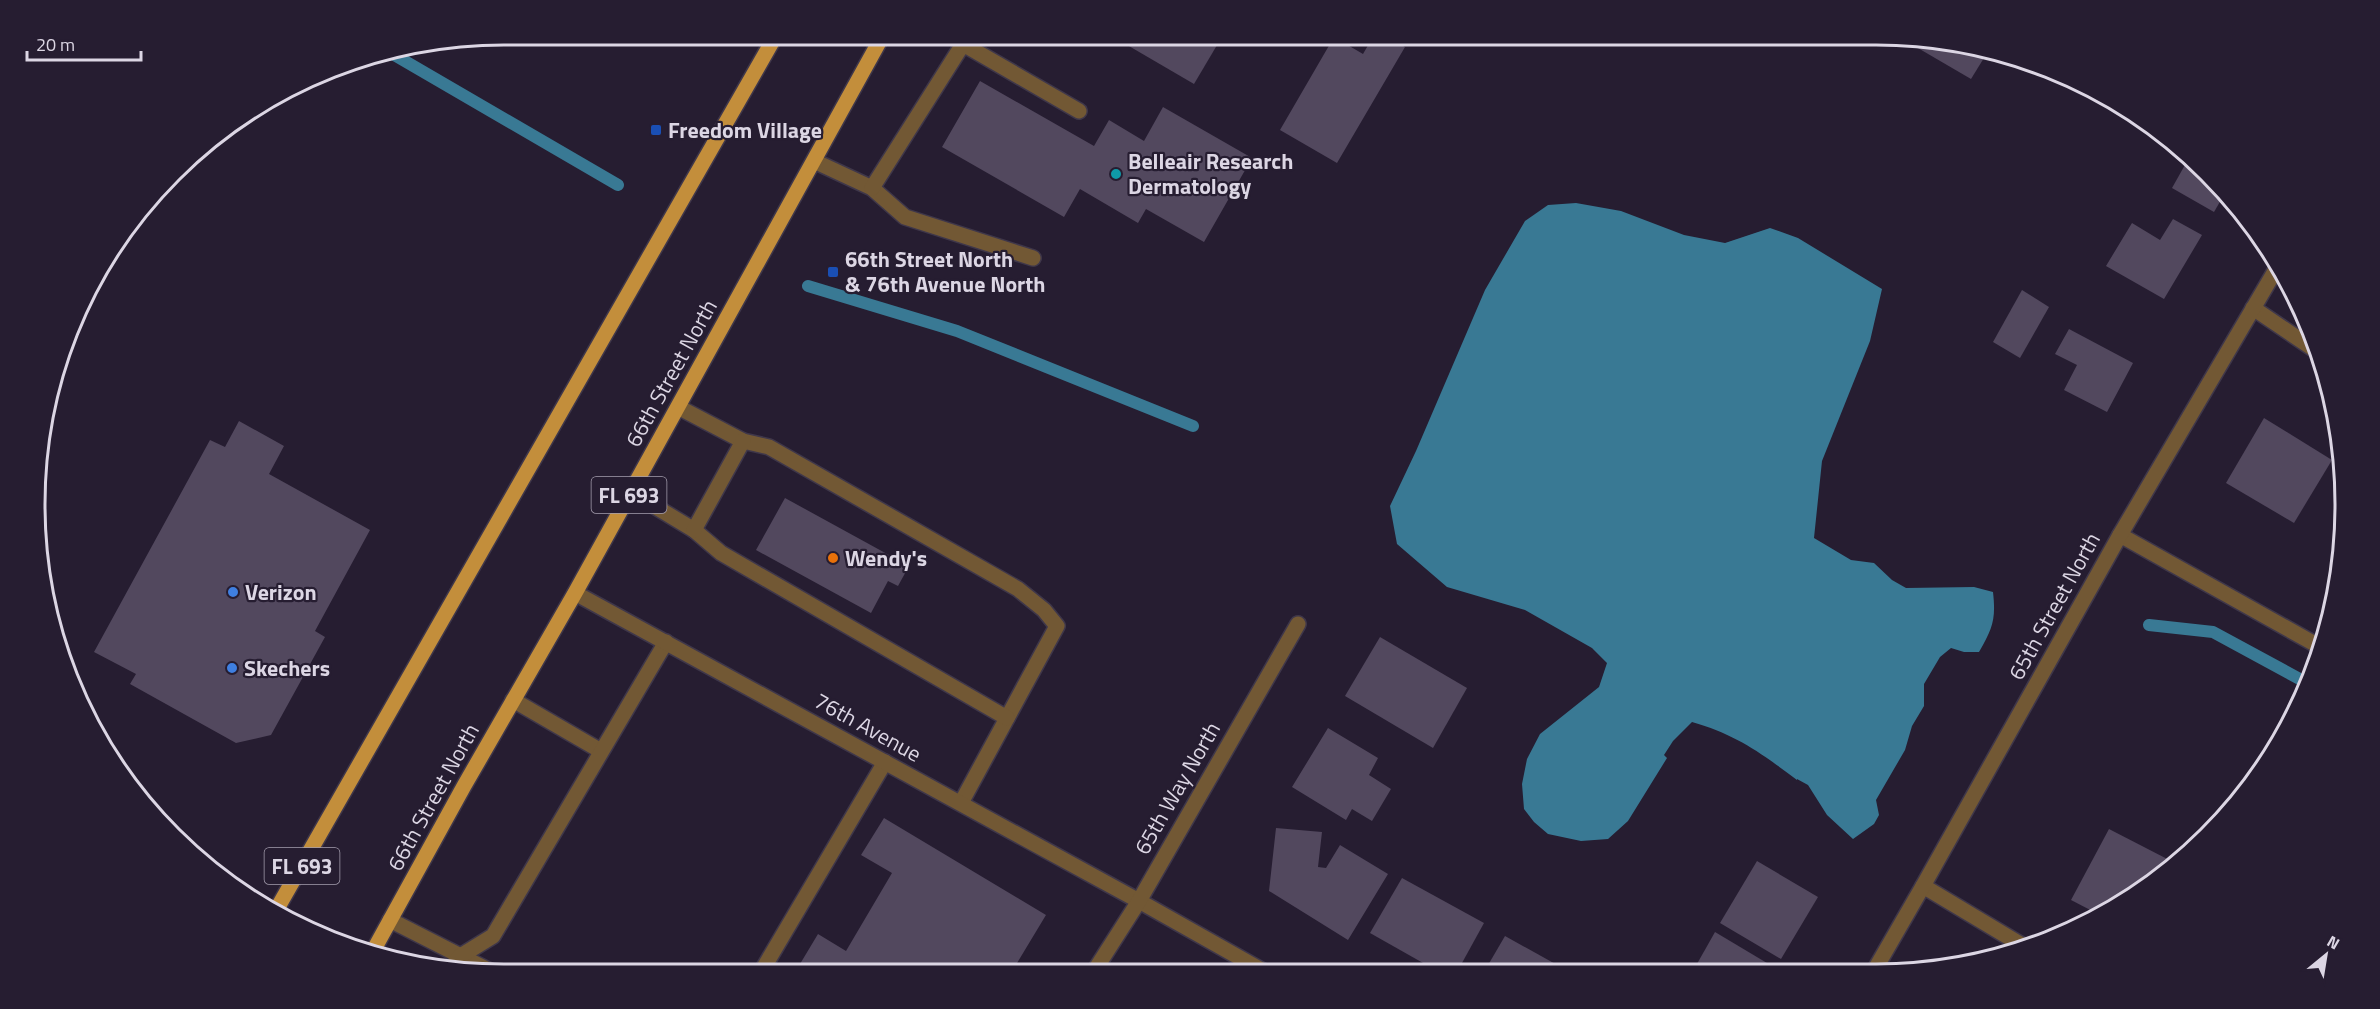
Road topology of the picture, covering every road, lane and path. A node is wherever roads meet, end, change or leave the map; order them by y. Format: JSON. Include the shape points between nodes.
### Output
{"nodes":[{"id":1,"x":770,"y":45,"type":"edge"},
{"id":2,"x":877,"y":45,"type":"edge"},
{"id":3,"x":962,"y":45,"type":"edge"},
{"id":4,"x":965,"y":45,"type":"edge"},
{"id":5,"x":1079,"y":111,"type":"dead end"},
{"id":6,"x":814,"y":161,"type":"junction"},
{"id":7,"x":872,"y":188,"type":"junction"},
{"id":8,"x":1033,"y":258,"type":"dead end"},
{"id":9,"x":2273,"y":275,"type":"edge"},
{"id":10,"x":2253,"y":308,"type":"junction"},
{"id":11,"x":2306,"y":344,"type":"edge"},
{"id":12,"x":678,"y":407,"type":"junction"},
{"id":13,"x":743,"y":441,"type":"junction"},
{"id":14,"x":631,"y":492,"type":"junction"},
{"id":15,"x":694,"y":530,"type":"junction"},
{"id":16,"x":2120,"y":535,"type":"junction"},
{"id":17,"x":575,"y":593,"type":"junction"},
{"id":18,"x":1298,"y":624,"type":"dead end"},
{"id":19,"x":666,"y":642,"type":"junction"},
{"id":20,"x":2313,"y":643,"type":"edge"},
{"id":21,"x":513,"y":700,"type":"junction"},
{"id":22,"x":1007,"y":718,"type":"junction"},
{"id":23,"x":601,"y":751,"type":"junction"},
{"id":24,"x":885,"y":762,"type":"junction"},
{"id":25,"x":961,"y":803,"type":"junction"},
{"id":26,"x":1923,"y":886,"type":"junction"},
{"id":27,"x":1139,"y":901,"type":"junction"},
{"id":28,"x":279,"y":905,"type":"edge"},
{"id":29,"x":390,"y":920,"type":"junction"},
{"id":30,"x":2016,"y":942,"type":"edge"},
{"id":31,"x":376,"y":945,"type":"edge"},
{"id":32,"x":456,"y":961,"type":"edge"},
{"id":33,"x":766,"y":964,"type":"edge"},
{"id":34,"x":1099,"y":964,"type":"edge"},
{"id":35,"x":1251,"y":964,"type":"edge"},
{"id":36,"x":1878,"y":964,"type":"edge"}],
"edges":[{"from":1,"to":28,"type":"main road","number":"FL 693"},
{"from":2,"to":6,"type":"main road","name":"66th Street North","number":"FL 693"},
{"from":3,"to":7,"type":"street"},
{"from":4,"to":5,"type":"street"},
{"from":6,"to":7,"type":"street"},
{"from":6,"to":12,"type":"main road","name":"66th Street North","number":"FL 693"},
{"from":7,"to":8,"type":"street","via":[[905,217]]},
{"from":9,"to":10,"type":"street","name":"65th Street North"},
{"from":10,"to":11,"type":"street"},
{"from":10,"to":16,"type":"street","name":"65th Street North"},
{"from":12,"to":13,"type":"street"},
{"from":12,"to":14,"type":"main road","name":"66th Street North","number":"FL 693"},
{"from":13,"to":15,"type":"street"},
{"from":13,"to":22,"type":"street","via":[[769,447],[1018,589],[1044,610],[1057,626]]},
{"from":14,"to":15,"type":"street"},
{"from":14,"to":17,"type":"main road","name":"66th Street North","number":"FL 693"},
{"from":15,"to":22,"type":"street","via":[[721,554]]},
{"from":16,"to":20,"type":"street"},
{"from":16,"to":26,"type":"street","name":"65th Street North"},
{"from":17,"to":19,"type":"street","name":"76th Avenue"},
{"from":17,"to":21,"type":"main road","name":"66th Street North","number":"FL 693"},
{"from":18,"to":27,"type":"street","name":"65th Way North"},
{"from":19,"to":23,"type":"street"},
{"from":19,"to":24,"type":"street","name":"76th Avenue"},
{"from":21,"to":23,"type":"street"},
{"from":21,"to":29,"type":"main road","name":"66th Street North","number":"FL 693"},
{"from":22,"to":25,"type":"street"},
{"from":23,"to":32,"type":"street","via":[[493,936]]},
{"from":24,"to":25,"type":"street","name":"76th Avenue"},
{"from":24,"to":33,"type":"street"},
{"from":25,"to":27,"type":"street","name":"76th Avenue"},
{"from":26,"to":30,"type":"street"},
{"from":26,"to":36,"type":"street","name":"65th Street North"},
{"from":27,"to":34,"type":"street","name":"65th Way North"},
{"from":27,"to":35,"type":"street","name":"76th Avenue"},
{"from":29,"to":31,"type":"main road","name":"66th Street North","number":"FL 693"},
{"from":29,"to":32,"type":"street"}]}
